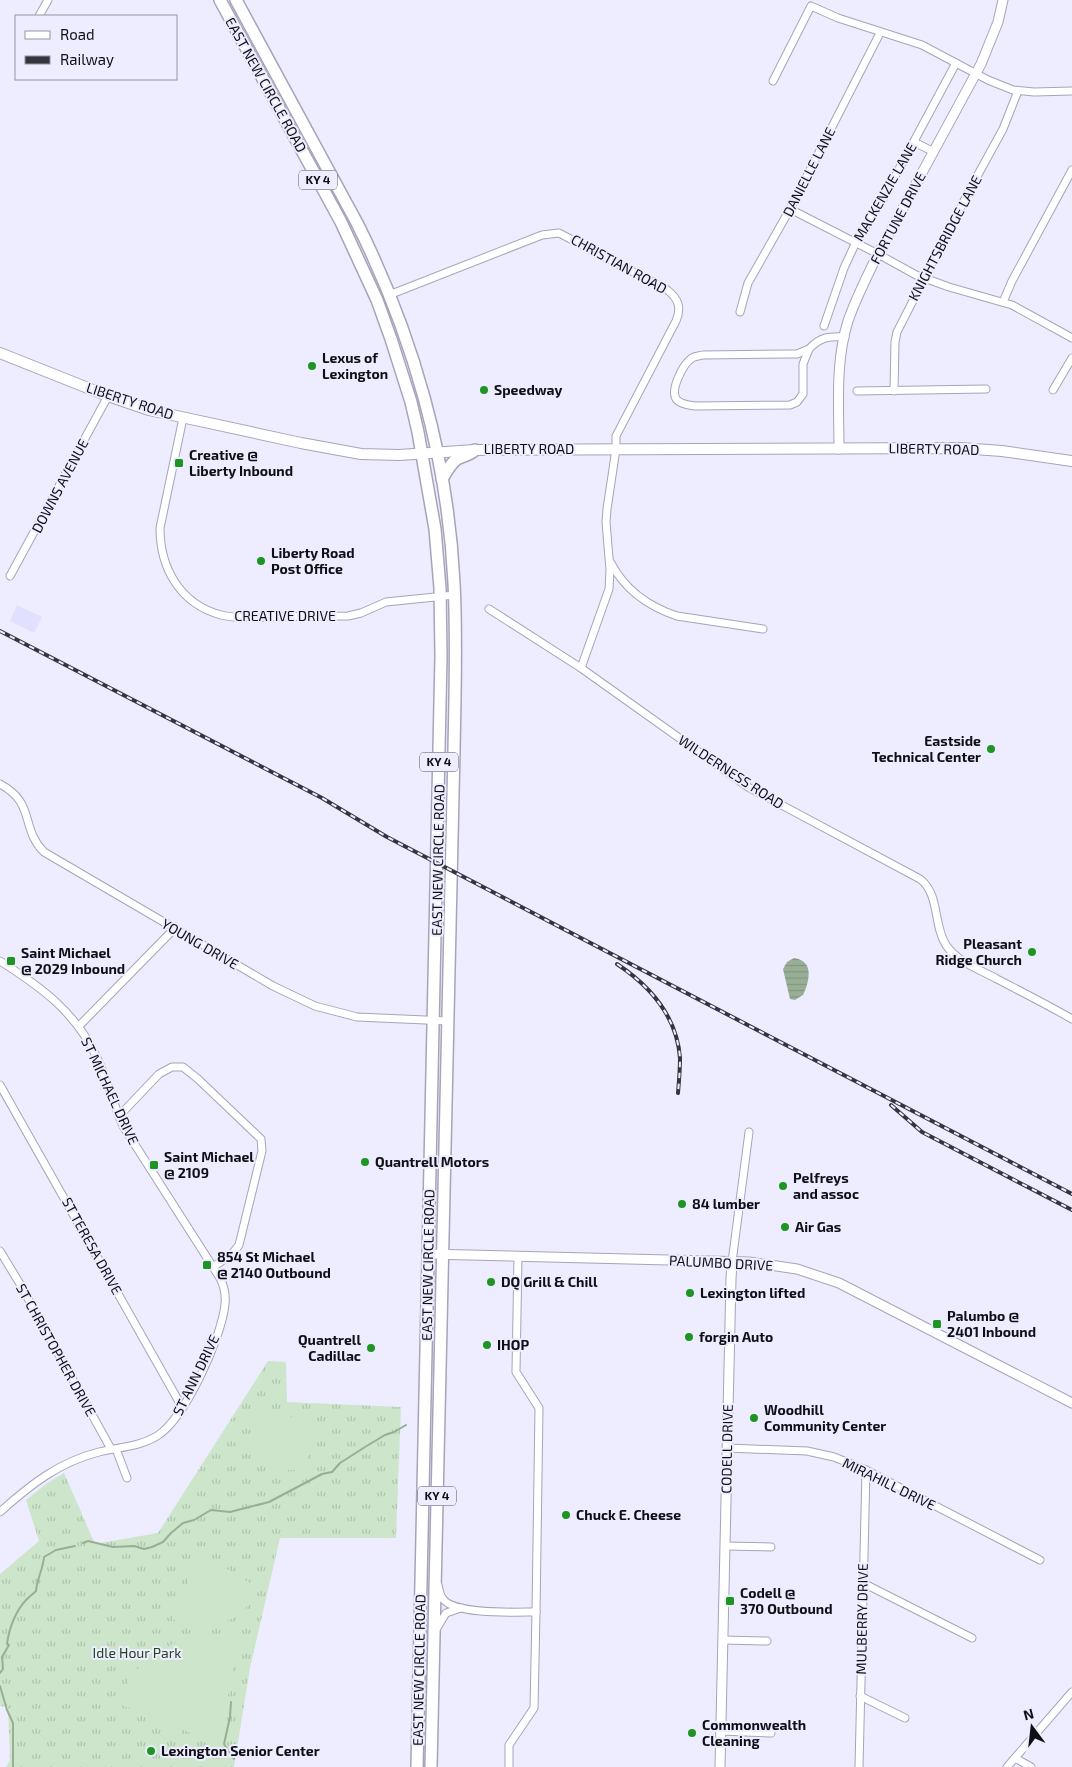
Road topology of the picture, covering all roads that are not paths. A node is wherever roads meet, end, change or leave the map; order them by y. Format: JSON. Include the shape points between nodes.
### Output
{"nodes":[{"id":1,"x":48,"y":0,"type":"edge"},
{"id":2,"x":220,"y":0,"type":"edge"},
{"id":3,"x":236,"y":0,"type":"edge"},
{"id":4,"x":1003,"y":0,"type":"edge"},
{"id":5,"x":40,"y":15,"type":"edge"},
{"id":6,"x":880,"y":33,"type":"junction"},
{"id":7,"x":956,"y":63,"type":"junction"},
{"id":8,"x":977,"y":73,"type":"junction"},
{"id":9,"x":773,"y":81,"type":"dead end"},
{"id":10,"x":1018,"y":91,"type":"junction"},
{"id":11,"x":1072,"y":91,"type":"edge"},
{"id":12,"x":274,"y":99,"type":"junction"},
{"id":13,"x":295,"y":109,"type":"junction"},
{"id":14,"x":914,"y":142,"type":"junction"},
{"id":15,"x":303,"y":152,"type":"junction"},
{"id":16,"x":934,"y":152,"type":"junction"},
{"id":17,"x":321,"y":156,"type":"junction"},
{"id":18,"x":1072,"y":170,"type":"edge"},
{"id":19,"x":790,"y":209,"type":"junction"},
{"id":20,"x":856,"y":242,"type":"junction"},
{"id":21,"x":878,"y":254,"type":"junction"},
{"id":22,"x":925,"y":278,"type":"junction"},
{"id":23,"x":387,"y":289,"type":"junction"},
{"id":24,"x":405,"y":289,"type":"junction"},
{"id":25,"x":377,"y":300,"type":"junction"},
{"id":26,"x":1003,"y":302,"type":"junction"},
{"id":27,"x":740,"y":312,"type":"dead end"},
{"id":28,"x":824,"y":326,"type":"dead end"},
{"id":29,"x":845,"y":337,"type":"junction"},
{"id":30,"x":1072,"y":338,"type":"edge"},
{"id":31,"x":809,"y":349,"type":"junction"},
{"id":32,"x":0,"y":353,"type":"edge"},
{"id":33,"x":1072,"y":358,"type":"edge"},
{"id":34,"x":986,"y":389,"type":"dead end"},
{"id":35,"x":1053,"y":390,"type":"dead end"},
{"id":36,"x":857,"y":391,"type":"dead end"},
{"id":37,"x":894,"y":391,"type":"junction"},
{"id":38,"x":108,"y":396,"type":"junction"},
{"id":39,"x":183,"y":418,"type":"junction"},
{"id":40,"x":616,"y":449,"type":"junction"},
{"id":41,"x":839,"y":449,"type":"junction"},
{"id":42,"x":474,"y":450,"type":"junction"},
{"id":43,"x":437,"y":451,"type":"junction"},
{"id":44,"x":422,"y":453,"type":"junction"},
{"id":45,"x":1072,"y":461,"type":"edge"},
{"id":46,"x":442,"y":479,"type":"junction"},
{"id":47,"x":610,"y":561,"type":"junction"},
{"id":48,"x":10,"y":576,"type":"dead end"},
{"id":49,"x":455,"y":595,"type":"junction"},
{"id":50,"x":440,"y":597,"type":"junction"},
{"id":51,"x":489,"y":609,"type":"dead end"},
{"id":52,"x":763,"y":629,"type":"dead end"},
{"id":53,"x":581,"y":668,"type":"junction"},
{"id":54,"x":0,"y":784,"type":"edge"},
{"id":55,"x":174,"y":928,"type":"junction"},
{"id":56,"x":0,"y":961,"type":"edge"},
{"id":57,"x":1072,"y":1019,"type":"edge"},
{"id":58,"x":434,"y":1021,"type":"junction"},
{"id":59,"x":448,"y":1021,"type":"junction"},
{"id":60,"x":79,"y":1026,"type":"junction"},
{"id":61,"x":0,"y":1084,"type":"edge"},
{"id":62,"x":119,"y":1116,"type":"junction"},
{"id":63,"x":749,"y":1132,"type":"dead end"},
{"id":64,"x":0,"y":1251,"type":"edge"},
{"id":65,"x":428,"y":1254,"type":"junction"},
{"id":66,"x":442,"y":1254,"type":"junction"},
{"id":67,"x":518,"y":1256,"type":"junction"},
{"id":68,"x":732,"y":1262,"type":"junction"},
{"id":69,"x":213,"y":1267,"type":"junction"},
{"id":70,"x":1072,"y":1403,"type":"edge"},
{"id":71,"x":182,"y":1407,"type":"junction"},
{"id":72,"x":727,"y":1448,"type":"junction"},
{"id":73,"x":114,"y":1449,"type":"junction"},
{"id":74,"x":866,"y":1470,"type":"junction"},
{"id":75,"x":127,"y":1478,"type":"dead end"},
{"id":76,"x":0,"y":1512,"type":"edge"},
{"id":77,"x":725,"y":1546,"type":"junction"},
{"id":78,"x":771,"y":1547,"type":"dead end"},
{"id":79,"x":1040,"y":1560,"type":"dead end"},
{"id":80,"x":435,"y":1577,"type":"junction"},
{"id":81,"x":863,"y":1583,"type":"junction"},
{"id":82,"x":461,"y":1608,"type":"junction"},
{"id":83,"x":536,"y":1612,"type":"junction"},
{"id":84,"x":434,"y":1633,"type":"junction"},
{"id":85,"x":972,"y":1638,"type":"dead end"},
{"id":86,"x":723,"y":1640,"type":"junction"},
{"id":87,"x":767,"y":1641,"type":"dead end"},
{"id":88,"x":1072,"y":1692,"type":"edge"},
{"id":89,"x":860,"y":1696,"type":"junction"},
{"id":90,"x":906,"y":1718,"type":"dead end"},
{"id":91,"x":720,"y":1731,"type":"junction"},
{"id":92,"x":771,"y":1733,"type":"dead end"},
{"id":93,"x":1015,"y":1758,"type":"junction"},
{"id":94,"x":416,"y":1767,"type":"edge"},
{"id":95,"x":431,"y":1767,"type":"edge"},
{"id":96,"x":508,"y":1767,"type":"edge"},
{"id":97,"x":720,"y":1767,"type":"edge"},
{"id":98,"x":859,"y":1767,"type":"edge"},
{"id":99,"x":1007,"y":1767,"type":"edge"},
{"id":100,"x":1031,"y":1767,"type":"edge"}],
"edges":[{"from":1,"to":5,"type":"street"},
{"from":2,"to":12,"type":"highway","name":"EAST NEW CIRCLE ROAD","number":"KY 4"},
{"from":3,"to":13,"type":"highway","name":"EAST NEW CIRCLE ROAD","number":"KY 4"},
{"from":4,"to":8,"type":"street","name":"FORTUNE DRIVE","via":[[998,22]]},
{"from":6,"to":7,"type":"street","via":[[922,46]]},
{"from":6,"to":9,"type":"street","via":[[811,6]]},
{"from":6,"to":19,"type":"street","name":"DANIELLE LANE"},
{"from":7,"to":8,"type":"street"},
{"from":7,"to":14,"type":"street","name":"MACKENZIE LANE"},
{"from":8,"to":10,"type":"street"},
{"from":8,"to":16,"type":"street","name":"FORTUNE DRIVE"},
{"from":10,"to":11,"type":"street"},
{"from":10,"to":22,"type":"street","name":"KNIGHTSBRIDGE LANE","via":[[1003,129]]},
{"from":12,"to":13,"type":"highway","via":[[291,115],[295,114]]},
{"from":12,"to":15,"type":"highway","name":"EAST NEW CIRCLE ROAD","number":"KY 4"},
{"from":13,"to":17,"type":"highway","name":"EAST NEW CIRCLE ROAD","number":"KY 4"},
{"from":14,"to":16,"type":"street"},
{"from":14,"to":20,"type":"street","name":"MACKENZIE LANE"},
{"from":15,"to":17,"type":"highway"},
{"from":15,"to":25,"type":"highway","name":"EAST NEW CIRCLE ROAD","number":"KY 4","via":[[341,222]]},
{"from":16,"to":21,"type":"street","name":"FORTUNE DRIVE"},
{"from":17,"to":23,"type":"highway","name":"EAST NEW CIRCLE ROAD","number":"KY 4","via":[[368,244]]},
{"from":18,"to":26,"type":"street"},
{"from":19,"to":20,"type":"street"},
{"from":19,"to":27,"type":"street","name":"DANIELLE LANE","via":[[748,283]]},
{"from":20,"to":21,"type":"street"},
{"from":20,"to":28,"type":"street","name":"MACKENZIE LANE"},
{"from":21,"to":22,"type":"street"},
{"from":21,"to":29,"type":"street","name":"FORTUNE DRIVE","via":[[855,304]]},
{"from":22,"to":26,"type":"street"},
{"from":22,"to":37,"type":"street","name":"KNIGHTSBRIDGE LANE","via":[[897,332]]},
{"from":23,"to":24,"type":"street","name":"CHRISTIAN ROAD"},
{"from":23,"to":24,"type":"street"},
{"from":23,"to":25,"type":"highway"},
{"from":23,"to":43,"type":"highway","name":"EAST NEW CIRCLE ROAD","number":"KY 4","via":[[422,389]]},
{"from":24,"to":40,"type":"street","name":"CHRISTIAN ROAD","via":[[552,232],[572,238],[671,292],[679,304],[678,316],[616,436]]},
{"from":25,"to":44,"type":"highway","name":"EAST NEW CIRCLE ROAD","number":"KY 4","via":[[411,402]]},
{"from":26,"to":30,"type":"street"},
{"from":29,"to":31,"type":"street","via":[[820,339]]},
{"from":29,"to":41,"type":"street","name":"FORTUNE DRIVE","via":[[839,379]]},
{"from":31,"to":31,"type":"street","via":[[797,354],[703,355],[692,358],[683,368],[673,391],[674,397],[695,406],[790,405],[803,394],[803,364]]},
{"from":32,"to":38,"type":"main road","name":"LIBERTY ROAD"},
{"from":33,"to":35,"type":"street"},
{"from":34,"to":37,"type":"street"},
{"from":36,"to":37,"type":"street"},
{"from":38,"to":39,"type":"main road","name":"LIBERTY ROAD"},
{"from":38,"to":48,"type":"street","name":"DOWNS AVENUE"},
{"from":39,"to":44,"type":"main road","name":"LIBERTY ROAD","via":[[341,451]]},
{"from":39,"to":50,"type":"street","name":"CREATIVE DRIVE","via":[[160,539],[172,579],[196,604],[234,617],[348,616],[386,602]]},
{"from":40,"to":41,"type":"main road","name":"LIBERTY ROAD"},
{"from":40,"to":42,"type":"main road","name":"LIBERTY ROAD"},
{"from":40,"to":47,"type":"street","via":[[606,522]]},
{"from":41,"to":45,"type":"main road","name":"LIBERTY ROAD","via":[[982,449]]},
{"from":42,"to":43,"type":"main road","name":"LIBERTY ROAD"},
{"from":42,"to":46,"type":"highway","via":[[455,460]]},
{"from":43,"to":44,"type":"main road","name":"LIBERTY ROAD"},
{"from":43,"to":46,"type":"highway","name":"EAST NEW CIRCLE ROAD","number":"KY 4"},
{"from":44,"to":50,"type":"highway","name":"EAST NEW CIRCLE ROAD","number":"KY 4","via":[[435,529]]},
{"from":46,"to":49,"type":"highway","name":"EAST NEW CIRCLE ROAD","number":"KY 4"},
{"from":47,"to":52,"type":"street","via":[[634,593],[656,608],[677,616]]},
{"from":47,"to":53,"type":"street","via":[[609,589]]},
{"from":49,"to":50,"type":"street","name":"CREATIVE DRIVE"},
{"from":49,"to":59,"type":"highway","name":"EAST NEW CIRCLE ROAD","number":"KY 4"},
{"from":50,"to":58,"type":"highway","name":"EAST NEW CIRCLE ROAD","number":"KY 4","via":[[442,656]]},
{"from":51,"to":53,"type":"street","name":"WILDERNESS ROAD"},
{"from":53,"to":57,"type":"street","name":"WILDERNESS ROAD","via":[[750,787],[920,879],[930,889],[940,934],[954,954]]},
{"from":54,"to":55,"type":"street","name":"YOUNG DRIVE","via":[[12,791],[23,804],[34,838],[44,852]]},
{"from":55,"to":58,"type":"street","name":"YOUNG DRIVE","via":[[273,986],[316,1006],[357,1017]]},
{"from":55,"to":60,"type":"street"},
{"from":56,"to":60,"type":"street","name":"ST MICHAEL DRIVE","via":[[42,988]]},
{"from":58,"to":59,"type":"street","name":"YOUNG DRIVE"},
{"from":58,"to":65,"type":"highway","name":"EAST NEW CIRCLE ROAD","number":"KY 4"},
{"from":59,"to":66,"type":"highway","name":"EAST NEW CIRCLE ROAD","number":"KY 4"},
{"from":60,"to":62,"type":"street","name":"ST MICHAEL DRIVE","via":[[98,1058]]},
{"from":61,"to":71,"type":"street","name":"ST TERESA DRIVE"},
{"from":62,"to":69,"type":"street","name":"ST MICHAEL DRIVE"},
{"from":62,"to":69,"type":"street","via":[[159,1074],[177,1066],[198,1079],[260,1139],[262,1151],[239,1245]]},
{"from":63,"to":68,"type":"street","name":"CODELL DRIVE"},
{"from":64,"to":73,"type":"street","name":"ST CHRISTOPHER DRIVE"},
{"from":65,"to":66,"type":"street","name":"PALUMBO DRIVE"},
{"from":65,"to":94,"type":"highway","name":"EAST NEW CIRCLE ROAD","number":"KY 4"},
{"from":66,"to":67,"type":"street","name":"PALUMBO DRIVE"},
{"from":66,"to":80,"type":"highway","name":"EAST NEW CIRCLE ROAD","number":"KY 4"},
{"from":67,"to":68,"type":"street","name":"PALUMBO DRIVE"},
{"from":67,"to":83,"type":"street","via":[[516,1372],[539,1408]]},
{"from":68,"to":70,"type":"street","name":"PALUMBO DRIVE","via":[[797,1269],[839,1283]]},
{"from":68,"to":72,"type":"street","name":"CODELL DRIVE"},
{"from":69,"to":71,"type":"street","name":"ST ANN DRIVE","via":[[224,1291],[224,1312],[210,1354]]},
{"from":71,"to":73,"type":"street","name":"ST ANN DRIVE","via":[[172,1423],[157,1436],[137,1445]]},
{"from":72,"to":74,"type":"street","name":"MIRAHILL DRIVE","via":[[820,1453]]},
{"from":72,"to":77,"type":"street","name":"CODELL DRIVE"},
{"from":73,"to":75,"type":"street"},
{"from":73,"to":76,"type":"street","name":"ST ANN DRIVE","via":[[56,1468]]},
{"from":74,"to":79,"type":"street","name":"MIRAHILL DRIVE"},
{"from":74,"to":81,"type":"street","name":"MULBERRY DRIVE"},
{"from":77,"to":78,"type":"street"},
{"from":77,"to":86,"type":"street","name":"CODELL DRIVE"},
{"from":80,"to":82,"type":"street","via":[[443,1599]]},
{"from":80,"to":84,"type":"highway","name":"EAST NEW CIRCLE ROAD","number":"KY 4"},
{"from":81,"to":85,"type":"street"},
{"from":81,"to":89,"type":"street","name":"MULBERRY DRIVE"},
{"from":82,"to":83,"type":"street"},
{"from":82,"to":84,"type":"street","via":[[446,1613]]},
{"from":83,"to":96,"type":"street","via":[[534,1708],[509,1745]]},
{"from":84,"to":95,"type":"highway","name":"EAST NEW CIRCLE ROAD","number":"KY 4"},
{"from":86,"to":87,"type":"street"},
{"from":86,"to":91,"type":"street","name":"CODELL DRIVE"},
{"from":88,"to":93,"type":"street"},
{"from":89,"to":90,"type":"street"},
{"from":89,"to":98,"type":"street","name":"MULBERRY DRIVE"},
{"from":91,"to":92,"type":"street"},
{"from":91,"to":97,"type":"street","name":"CODELL DRIVE"},
{"from":93,"to":99,"type":"street"},
{"from":93,"to":100,"type":"street"}]}
